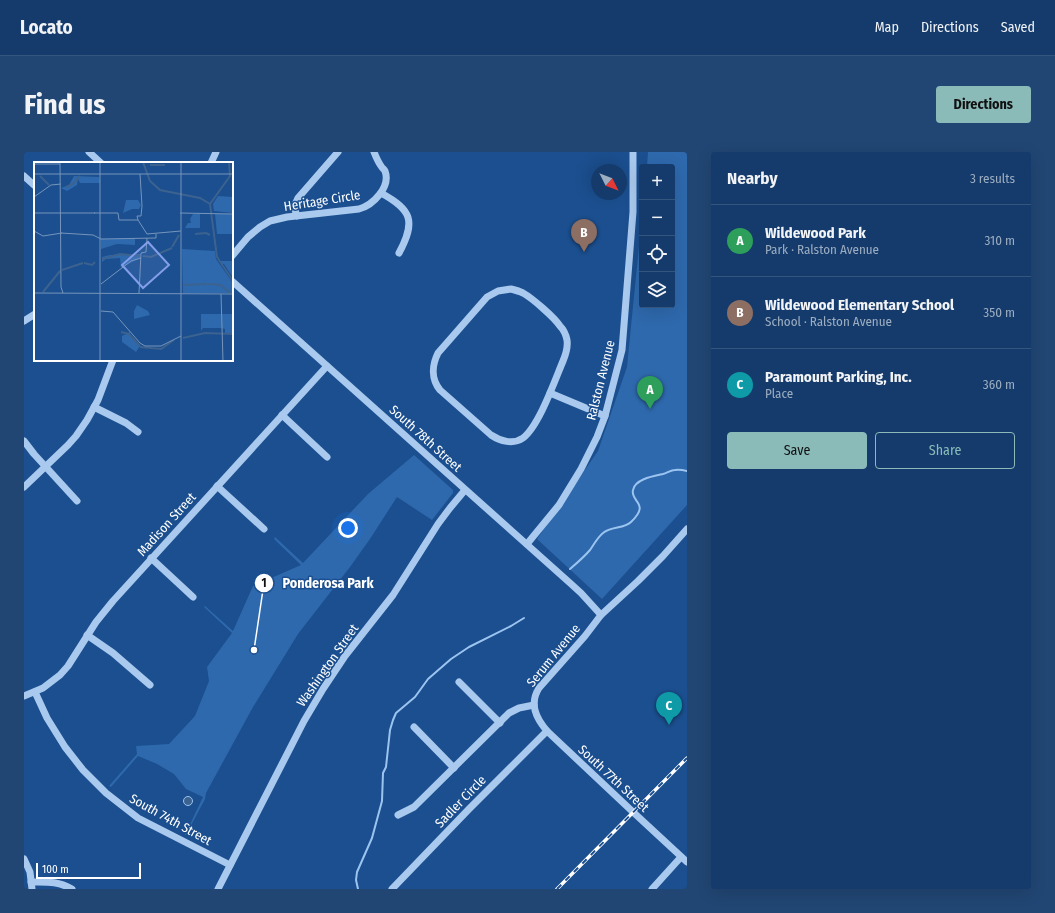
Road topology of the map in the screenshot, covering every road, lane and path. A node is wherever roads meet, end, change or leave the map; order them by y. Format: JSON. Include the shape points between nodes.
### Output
{"nodes":[{"id":1,"x":89,"y":152,"type":"edge"},
{"id":2,"x":216,"y":152,"type":"edge"},
{"id":3,"x":338,"y":152,"type":"edge"},
{"id":4,"x":374,"y":152,"type":"edge"},
{"id":5,"x":633,"y":152,"type":"edge"},
{"id":6,"x":100,"y":162,"type":"edge"},
{"id":7,"x":212,"y":162,"type":"edge"},
{"id":8,"x":24,"y":176,"type":"edge"},
{"id":9,"x":34,"y":185,"type":"edge"},
{"id":10,"x":380,"y":193,"type":"junction"},
{"id":11,"x":297,"y":216,"type":"junction"},
{"id":12,"x":399,"y":253,"type":"dead end"},
{"id":13,"x":233,"y":255,"type":"edge"},
{"id":14,"x":233,"y":282,"type":"edge"},
{"id":15,"x":34,"y":315,"type":"edge"},
{"id":16,"x":24,"y":321,"type":"edge"},
{"id":17,"x":113,"y":361,"type":"edge"},
{"id":18,"x":326,"y":366,"type":"junction"},
{"id":19,"x":550,"y":393,"type":"junction"},
{"id":20,"x":94,"y":407,"type":"junction"},
{"id":21,"x":282,"y":415,"type":"junction"},
{"id":22,"x":605,"y":416,"type":"junction"},
{"id":23,"x":138,"y":432,"type":"dead end"},
{"id":24,"x":24,"y":441,"type":"edge"},
{"id":25,"x":327,"y":457,"type":"dead end"},
{"id":26,"x":45,"y":467,"type":"junction"},
{"id":27,"x":217,"y":486,"type":"junction"},
{"id":28,"x":24,"y":487,"type":"edge"},
{"id":29,"x":465,"y":490,"type":"junction"},
{"id":30,"x":77,"y":501,"type":"dead end"},
{"id":31,"x":264,"y":529,"type":"dead end"},
{"id":32,"x":687,"y":530,"type":"edge"},
{"id":33,"x":527,"y":544,"type":"junction"},
{"id":34,"x":151,"y":558,"type":"junction"},
{"id":35,"x":193,"y":597,"type":"dead end"},
{"id":36,"x":601,"y":615,"type":"junction"},
{"id":37,"x":87,"y":635,"type":"junction"},
{"id":38,"x":459,"y":682,"type":"dead end"},
{"id":39,"x":150,"y":685,"type":"dead end"},
{"id":40,"x":35,"y":692,"type":"junction"},
{"id":41,"x":24,"y":696,"type":"edge"},
{"id":42,"x":534,"y":705,"type":"junction"},
{"id":43,"x":500,"y":723,"type":"junction"},
{"id":44,"x":414,"y":727,"type":"dead end"},
{"id":45,"x":547,"y":731,"type":"junction"},
{"id":46,"x":454,"y":768,"type":"junction"},
{"id":47,"x":398,"y":815,"type":"dead end"},
{"id":48,"x":681,"y":856,"type":"junction"},
{"id":49,"x":24,"y":859,"type":"edge"},
{"id":50,"x":687,"y":862,"type":"edge"},
{"id":51,"x":230,"y":865,"type":"junction"},
{"id":52,"x":32,"y":886,"type":"edge"},
{"id":53,"x":72,"y":889,"type":"edge"},
{"id":54,"x":218,"y":889,"type":"edge"},
{"id":55,"x":392,"y":889,"type":"edge"},
{"id":56,"x":652,"y":889,"type":"edge"}],
"edges":[{"from":1,"to":6,"type":"street"},
{"from":2,"to":7,"type":"street"},
{"from":3,"to":11,"type":"street","via":[[298,198],[294,207]]},
{"from":4,"to":10,"type":"street","name":"Heritage Circle","via":[[386,177],[385,186]]},
{"from":5,"to":22,"type":"street","name":"Ralston Avenue","via":[[633,212],[622,350]]},
{"from":8,"to":9,"type":"street"},
{"from":10,"to":11,"type":"street","name":"Heritage Circle","via":[[366,207]]},
{"from":10,"to":12,"type":"street","via":[[399,204],[407,214],[408,232]]},
{"from":11,"to":13,"type":"street","name":"Heritage Circle","via":[[270,221],[260,227]]},
{"from":14,"to":18,"type":"street","name":"South 78th Street"},
{"from":15,"to":16,"type":"street"},
{"from":17,"to":20,"type":"street"},
{"from":18,"to":21,"type":"street","name":"Madison Street"},
{"from":18,"to":29,"type":"street","name":"South 78th Street"},
{"from":19,"to":19,"type":"street","via":[[532,430],[522,439],[511,442],[496,438],[440,390],[433,376],[434,362],[438,353],[487,298],[498,291],[519,291],[560,325],[567,339],[566,353]]},
{"from":19,"to":22,"type":"street"},
{"from":20,"to":23,"type":"street"},
{"from":20,"to":26,"type":"street","via":[[76,436]]},
{"from":21,"to":25,"type":"street"},
{"from":21,"to":27,"type":"street","name":"Madison Street"},
{"from":22,"to":33,"type":"street","name":"Ralston Avenue","via":[[581,469],[559,505]]},
{"from":24,"to":26,"type":"street"},
{"from":26,"to":28,"type":"street"},
{"from":26,"to":30,"type":"street"},
{"from":27,"to":31,"type":"street"},
{"from":27,"to":34,"type":"street","name":"Madison Street"},
{"from":29,"to":33,"type":"street","name":"South 78th Street"},
{"from":29,"to":51,"type":"street","name":"Washington Street","via":[[438,524],[393,595],[345,656],[323,689]]},
{"from":32,"to":36,"type":"street","name":"Serum Avenue"},
{"from":33,"to":36,"type":"street","name":"South 78th Street","via":[[581,593]]},
{"from":34,"to":35,"type":"street"},
{"from":34,"to":37,"type":"street","name":"Madison Street"},
{"from":36,"to":42,"type":"street","name":"Serum Avenue","via":[[536,692]]},
{"from":37,"to":39,"type":"street","via":[[118,657]]},
{"from":37,"to":40,"type":"street","name":"Madison Street","via":[[60,675]]},
{"from":38,"to":43,"type":"street"},
{"from":40,"to":41,"type":"street","name":"Madison Street"},
{"from":40,"to":51,"type":"street","name":"South 74th Street","via":[[65,747],[106,794],[138,818]]},
{"from":42,"to":43,"type":"street","name":"Serum Avenue","via":[[516,710]]},
{"from":42,"to":45,"type":"street","name":"South 77th Street","via":[[537,717]]},
{"from":43,"to":46,"type":"street","name":"Serum Avenue"},
{"from":44,"to":46,"type":"street"},
{"from":45,"to":48,"type":"street","name":"South 77th Street"},
{"from":45,"to":55,"type":"street","name":"Sadler Circle"},
{"from":46,"to":47,"type":"street","name":"Serum Avenue","via":[[414,807]]},
{"from":48,"to":50,"type":"street","name":"South 77th Street"},
{"from":48,"to":56,"type":"street"},
{"from":49,"to":52,"type":"street","via":[[30,872]]},
{"from":51,"to":54,"type":"street","name":"Washington Street"},
{"from":52,"to":53,"type":"street","via":[[58,883]]}]}
